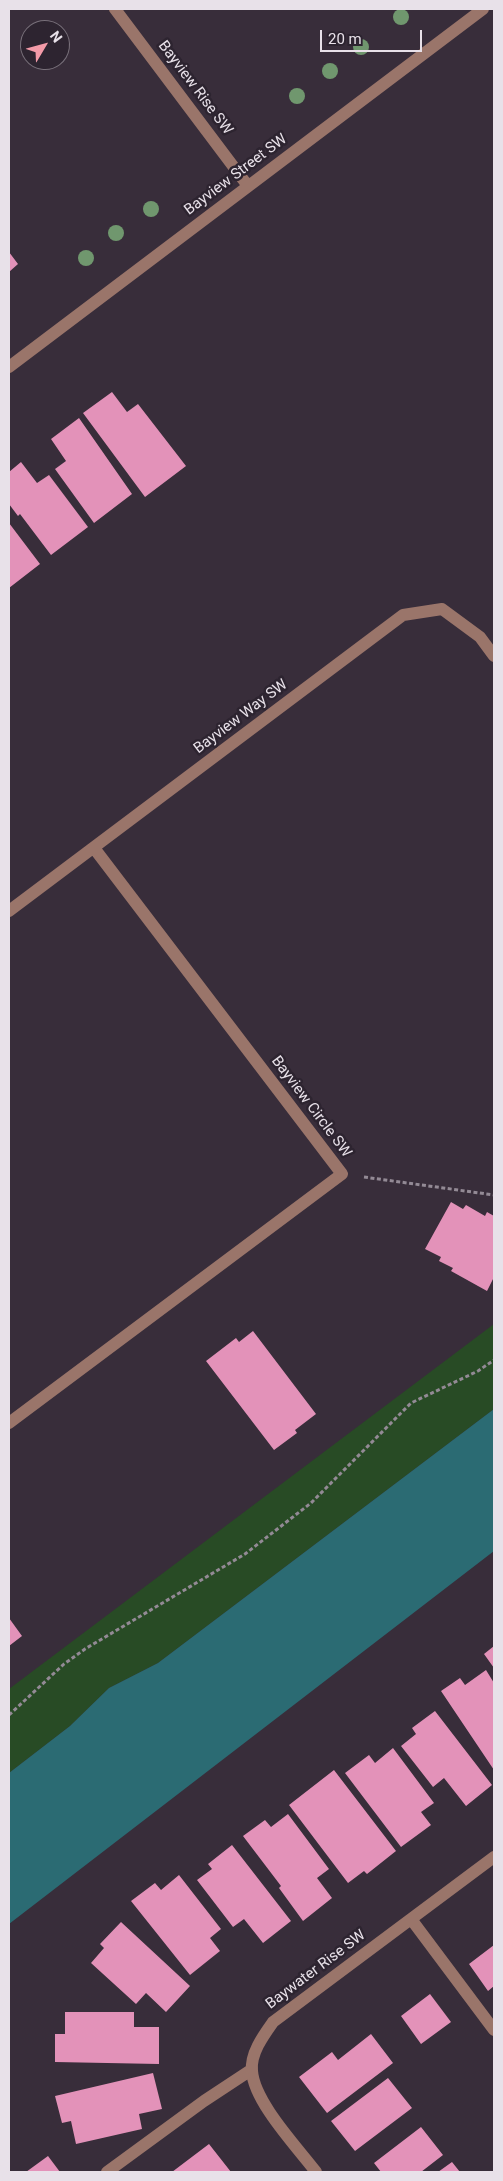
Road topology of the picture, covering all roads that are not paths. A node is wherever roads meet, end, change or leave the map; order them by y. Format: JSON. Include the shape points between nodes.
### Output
{"nodes":[{"id":1,"x":115,"y":9,"type":"edge"},
{"id":2,"x":483,"y":9,"type":"edge"},
{"id":3,"x":248,"y":186,"type":"junction"},
{"id":4,"x":9,"y":367,"type":"edge"},
{"id":5,"x":494,"y":656,"type":"edge"},
{"id":6,"x":94,"y":848,"type":"junction"},
{"id":7,"x":9,"y":911,"type":"edge"},
{"id":8,"x":9,"y":1423,"type":"edge"},
{"id":9,"x":494,"y":1857,"type":"edge"},
{"id":10,"x":411,"y":1919,"type":"junction"},
{"id":11,"x":494,"y":2030,"type":"edge"},
{"id":12,"x":251,"y":2070,"type":"junction"},
{"id":13,"x":107,"y":2172,"type":"edge"},
{"id":14,"x":316,"y":2172,"type":"edge"}],
"edges":[{"from":1,"to":3,"type":"street","name":"Bayview Rise SW"},
{"from":2,"to":3,"type":"street","name":"Bayview Street SW"},
{"from":3,"to":4,"type":"street","name":"Bayview Street SW"},
{"from":5,"to":6,"type":"street","name":"Bayview Way SW","via":[[480,637],[442,608],[403,615]]},
{"from":6,"to":7,"type":"street","name":"Bayview Way SW"},
{"from":6,"to":8,"type":"street","name":"Bayview Circle SW","via":[[342,1174]]},
{"from":9,"to":10,"type":"street","name":"Baywater Rise SW"},
{"from":10,"to":11,"type":"street"},
{"from":10,"to":12,"type":"street","name":"Baywater Rise SW","via":[[272,2022],[258,2043]]},
{"from":12,"to":13,"type":"street"},
{"from":12,"to":14,"type":"street","via":[[257,2093]]}]}
